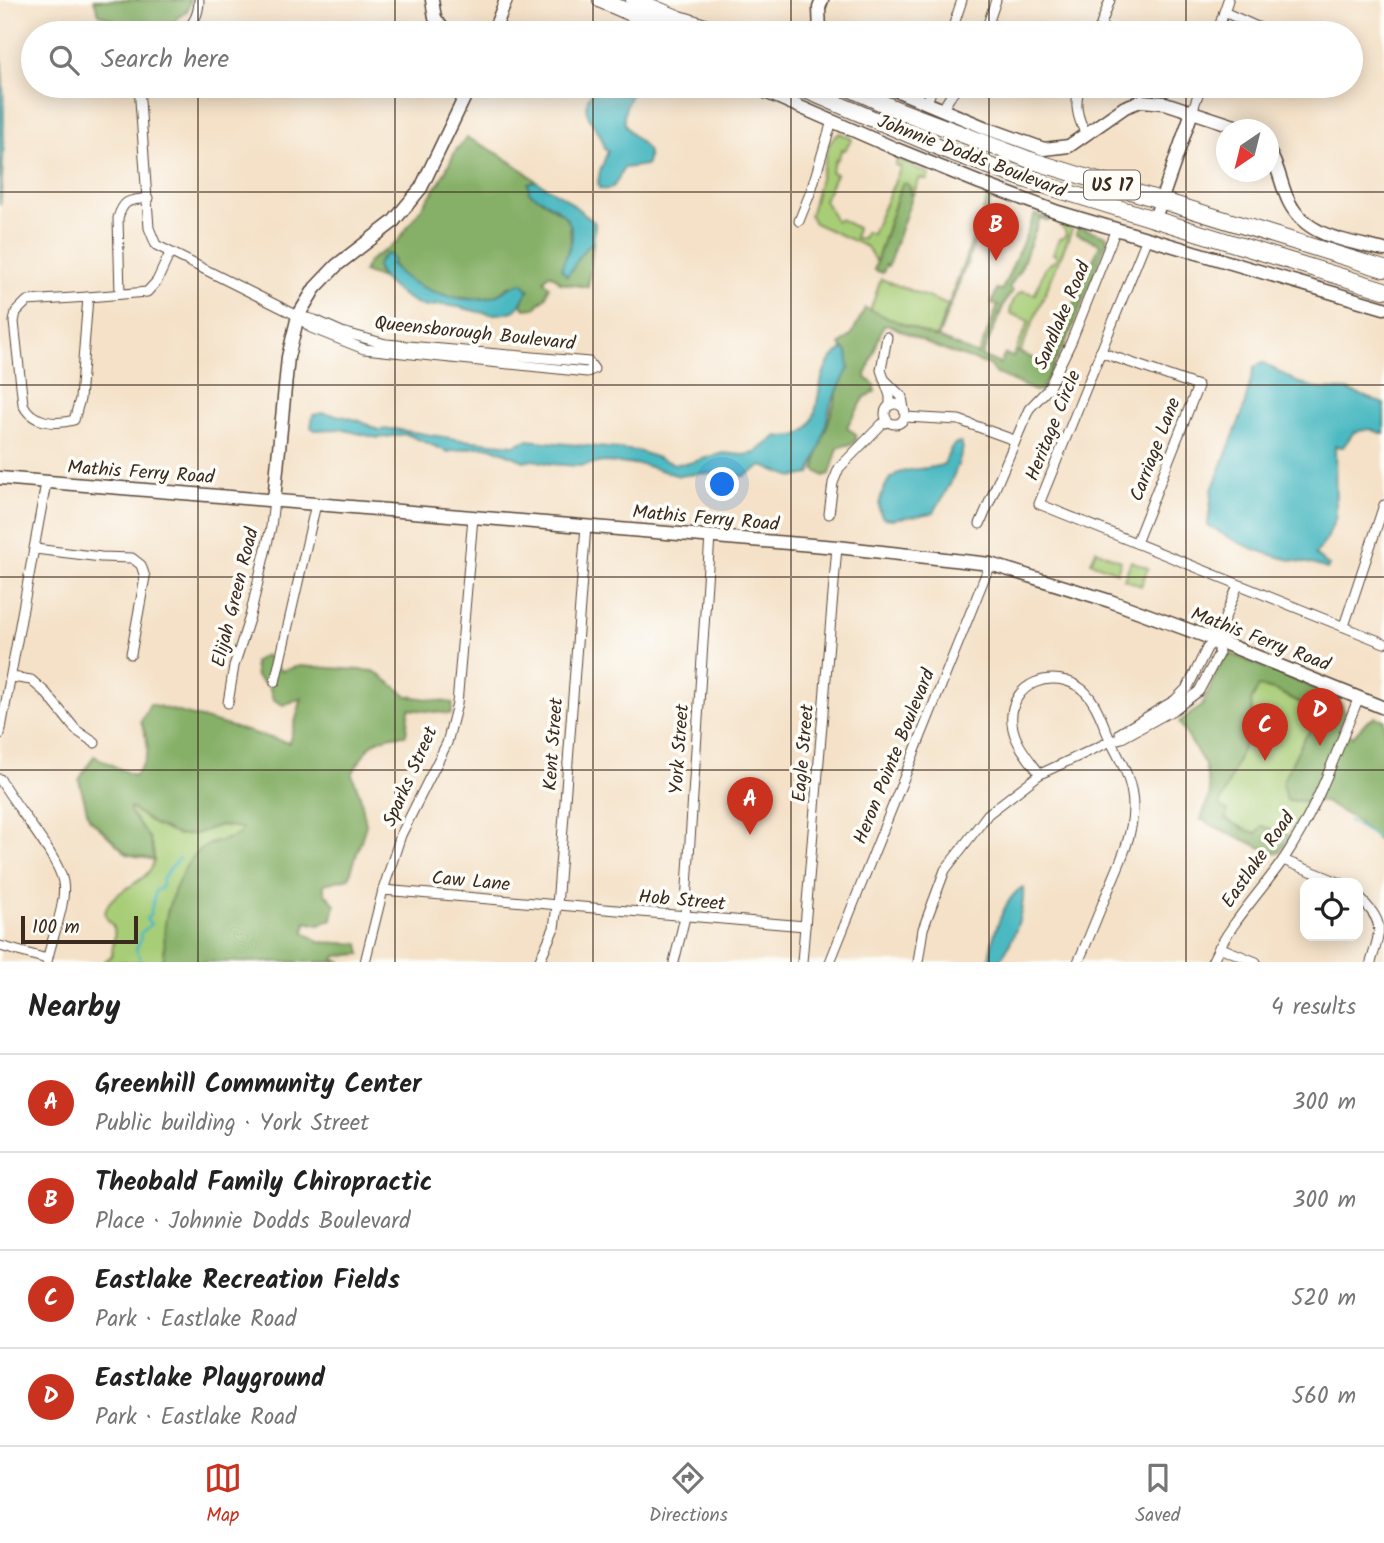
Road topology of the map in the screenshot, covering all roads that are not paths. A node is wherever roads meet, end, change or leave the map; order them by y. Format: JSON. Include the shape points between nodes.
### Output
{"nodes":[{"id":1,"x":199,"y":0,"type":"edge"},
{"id":2,"x":432,"y":0,"type":"edge"},
{"id":3,"x":506,"y":0,"type":"edge"},
{"id":4,"x":601,"y":0,"type":"edge"},
{"id":5,"x":634,"y":0,"type":"edge"},
{"id":6,"x":660,"y":0,"type":"edge"},
{"id":7,"x":822,"y":0,"type":"edge"},
{"id":8,"x":962,"y":0,"type":"edge"},
{"id":9,"x":996,"y":0,"type":"edge"},
{"id":10,"x":1110,"y":0,"type":"edge"},
{"id":11,"x":1228,"y":0,"type":"edge"},
{"id":12,"x":1224,"y":12,"type":"junction"},
{"id":13,"x":194,"y":21,"type":"edge"},
{"id":14,"x":437,"y":21,"type":"edge"},
{"id":15,"x":498,"y":21,"type":"edge"},
{"id":16,"x":649,"y":21,"type":"edge"},
{"id":17,"x":686,"y":21,"type":"edge"},
{"id":18,"x":706,"y":21,"type":"edge"},
{"id":19,"x":820,"y":21,"type":"edge"},
{"id":20,"x":955,"y":21,"type":"edge"},
{"id":21,"x":989,"y":21,"type":"edge"},
{"id":22,"x":1102,"y":21,"type":"edge"},
{"id":23,"x":1221,"y":21,"type":"edge"},
{"id":24,"x":1244,"y":21,"type":"edge"},
{"id":25,"x":140,"y":98,"type":"edge"},
{"id":26,"x":464,"y":98,"type":"edge"},
{"id":27,"x":779,"y":98,"type":"edge"},
{"id":28,"x":824,"y":98,"type":"edge"},
{"id":29,"x":872,"y":98,"type":"edge"},
{"id":30,"x":915,"y":98,"type":"edge"},
{"id":31,"x":929,"y":98,"type":"edge"},
{"id":32,"x":950,"y":98,"type":"edge"},
{"id":33,"x":1076,"y":98,"type":"edge"},
{"id":34,"x":1197,"y":98,"type":"edge"},
{"id":35,"x":927,"y":103,"type":"junction"},
{"id":36,"x":943,"y":110,"type":"junction"},
{"id":37,"x":1192,"y":112,"type":"junction"},
{"id":38,"x":1216,"y":120,"type":"edge"},
{"id":39,"x":832,"y":121,"type":"junction"},
{"id":40,"x":1086,"y":134,"type":"junction"},
{"id":41,"x":1279,"y":166,"type":"edge"},
{"id":42,"x":148,"y":198,"type":"junction"},
{"id":43,"x":1162,"y":200,"type":"junction"},
{"id":44,"x":799,"y":221,"type":"dead end"},
{"id":45,"x":1154,"y":221,"type":"junction"},
{"id":46,"x":1116,"y":229,"type":"junction"},
{"id":47,"x":1147,"y":238,"type":"junction"},
{"id":48,"x":1384,"y":250,"type":"edge"},
{"id":49,"x":170,"y":253,"type":"junction"},
{"id":50,"x":1384,"y":269,"type":"edge"},
{"id":51,"x":1384,"y":290,"type":"edge"},
{"id":52,"x":120,"y":294,"type":"junction"},
{"id":53,"x":88,"y":297,"type":"junction"},
{"id":54,"x":1384,"y":309,"type":"edge"},
{"id":55,"x":298,"y":316,"type":"junction"},
{"id":56,"x":887,"y":337,"type":"dead end"},
{"id":57,"x":1100,"y":352,"type":"junction"},
{"id":58,"x":882,"y":377,"type":"junction"},
{"id":59,"x":890,"y":405,"type":"junction"},
{"id":60,"x":905,"y":413,"type":"junction"},
{"id":61,"x":888,"y":422,"type":"junction"},
{"id":62,"x":1014,"y":440,"type":"junction"},
{"id":63,"x":0,"y":478,"type":"edge"},
{"id":64,"x":46,"y":483,"type":"junction"},
{"id":65,"x":274,"y":500,"type":"junction"},
{"id":66,"x":316,"y":504,"type":"junction"},
{"id":67,"x":1384,"y":506,"type":"edge"},
{"id":68,"x":829,"y":514,"type":"dead end"},
{"id":69,"x":473,"y":517,"type":"junction"},
{"id":70,"x":980,"y":524,"type":"dead end"},
{"id":71,"x":586,"y":526,"type":"junction"},
{"id":72,"x":710,"y":536,"type":"junction"},
{"id":73,"x":1136,"y":543,"type":"junction"},
{"id":74,"x":837,"y":547,"type":"junction"},
{"id":75,"x":35,"y":549,"type":"junction"},
{"id":76,"x":990,"y":564,"type":"junction"},
{"id":77,"x":1238,"y":585,"type":"junction"},
{"id":78,"x":1343,"y":626,"type":"junction"},
{"id":79,"x":1216,"y":640,"type":"junction"},
{"id":80,"x":1384,"y":643,"type":"edge"},
{"id":81,"x":131,"y":654,"type":"dead end"},
{"id":82,"x":12,"y":677,"type":"junction"},
{"id":83,"x":275,"y":682,"type":"dead end"},
{"id":84,"x":1359,"y":697,"type":"junction"},
{"id":85,"x":228,"y":704,"type":"dead end"},
{"id":86,"x":1384,"y":708,"type":"edge"},
{"id":87,"x":0,"y":734,"type":"edge"},
{"id":88,"x":1111,"y":741,"type":"junction"},
{"id":89,"x":95,"y":743,"type":"dead end"},
{"id":90,"x":1040,"y":774,"type":"junction"},
{"id":91,"x":0,"y":779,"type":"edge"},
{"id":92,"x":1283,"y":860,"type":"junction"},
{"id":93,"x":1328,"y":878,"type":"edge"},
{"id":94,"x":383,"y":890,"type":"junction"},
{"id":95,"x":1363,"y":901,"type":"edge"},
{"id":96,"x":557,"y":905,"type":"junction"},
{"id":97,"x":685,"y":917,"type":"junction"},
{"id":98,"x":805,"y":926,"type":"junction"},
{"id":99,"x":0,"y":946,"type":"edge"},
{"id":100,"x":1219,"y":947,"type":"junction"},
{"id":101,"x":47,"y":961,"type":"edge"},
{"id":102,"x":365,"y":962,"type":"edge"},
{"id":103,"x":539,"y":962,"type":"edge"},
{"id":104,"x":674,"y":962,"type":"edge"},
{"id":105,"x":802,"y":962,"type":"edge"},
{"id":106,"x":830,"y":962,"type":"edge"},
{"id":107,"x":918,"y":962,"type":"edge"},
{"id":108,"x":1078,"y":962,"type":"edge"},
{"id":109,"x":1212,"y":962,"type":"edge"},
{"id":110,"x":1256,"y":962,"type":"edge"},
{"id":111,"x":1371,"y":962,"type":"edge"}],
"edges":[{"from":1,"to":13,"type":"street"},
{"from":2,"to":14,"type":"street"},
{"from":3,"to":15,"type":"street"},
{"from":4,"to":16,"type":"highway"},
{"from":5,"to":17,"type":"highway"},
{"from":6,"to":18,"type":"highway"},
{"from":7,"to":19,"type":"street"},
{"from":8,"to":20,"type":"street"},
{"from":9,"to":21,"type":"street"},
{"from":10,"to":22,"type":"street"},
{"from":11,"to":12,"type":"street"},
{"from":12,"to":23,"type":"street"},
{"from":12,"to":24,"type":"street"},
{"from":25,"to":42,"type":"street"},
{"from":26,"to":55,"type":"street","via":[[421,188],[393,222],[337,265],[315,288]]},
{"from":27,"to":39,"type":"street","name":"Johnnie Dodds Boulevard"},
{"from":28,"to":45,"type":"highway","name":"Johnnie Dodds Boulevard","number":"US 17","via":[[943,149]]},
{"from":29,"to":43,"type":"highway","name":"Johnnie Dodds Boulevard","number":"US 17","via":[[1030,160]]},
{"from":30,"to":35,"type":"street","name":"Johnnie Dodds Boulevard"},
{"from":31,"to":35,"type":"street"},
{"from":32,"to":36,"type":"street"},
{"from":33,"to":40,"type":"street","via":[[1078,118]]},
{"from":34,"to":37,"type":"street"},
{"from":35,"to":36,"type":"street","name":"Johnnie Dodds Boulevard"},
{"from":36,"to":40,"type":"street","name":"Johnnie Dodds Boulevard","via":[[1044,149],[1069,146]]},
{"from":37,"to":38,"type":"street","name":"Johnnie Dodds Boulevard"},
{"from":37,"to":40,"type":"street","name":"Johnnie Dodds Boulevard","via":[[1141,101]]},
{"from":37,"to":43,"type":"street"},
{"from":39,"to":44,"type":"street"},
{"from":39,"to":46,"type":"street","name":"Johnnie Dodds Boulevard","via":[[980,183]]},
{"from":41,"to":48,"type":"street","via":[[1287,200],[1307,226]]},
{"from":42,"to":49,"type":"street","via":[[149,228],[156,245]]},
{"from":42,"to":52,"type":"street","via":[[127,201],[121,207]]},
{"from":43,"to":45,"type":"street"},
{"from":43,"to":50,"type":"highway","name":"Johnnie Dodds Boulevard","number":"US 17"},
{"from":45,"to":51,"type":"highway","name":"Johnnie Dodds Boulevard","number":"US 17"},
{"from":46,"to":47,"type":"street","name":"Johnnie Dodds Boulevard"},
{"from":46,"to":62,"type":"street","name":"Sandlake Road","via":[[1071,342],[1048,389],[1029,409]]},
{"from":47,"to":54,"type":"street","name":"Johnnie Dodds Boulevard"},
{"from":47,"to":57,"type":"street","name":"Heritage Circle"},
{"from":49,"to":52,"type":"street","via":[[153,288]]},
{"from":49,"to":55,"type":"street"},
{"from":52,"to":53,"type":"street"},
{"from":53,"to":53,"type":"street","via":[[27,301],[16,312],[23,404],[34,419],[74,420],[80,399]]},
{"from":55,"to":55,"type":"street","name":"Queensborough Boulevard","via":[[311,328],[364,349],[587,372],[594,369],[589,362],[386,344]]},
{"from":55,"to":65,"type":"street","via":[[288,357]]},
{"from":56,"to":58,"type":"street"},
{"from":57,"to":73,"type":"street","name":"Heritage Circle","via":[[1039,504]]},
{"from":57,"to":73,"type":"street","name":"Carriage Lane","via":[[1198,386]]},
{"from":58,"to":59,"type":"street"},
{"from":58,"to":60,"type":"street","via":[[902,397]]},
{"from":59,"to":60,"type":"street","via":[[898,404]]},
{"from":59,"to":61,"type":"street","via":[[885,411]]},
{"from":60,"to":61,"type":"street","via":[[900,423]]},
{"from":60,"to":62,"type":"street","via":[[959,420]]},
{"from":61,"to":68,"type":"street","via":[[839,468]]},
{"from":62,"to":70,"type":"street","name":"Sandlake Road"},
{"from":63,"to":64,"type":"street","name":"Mathis Ferry Road"},
{"from":64,"to":65,"type":"street","name":"Mathis Ferry Road"},
{"from":64,"to":75,"type":"street"},
{"from":65,"to":66,"type":"street","name":"Mathis Ferry Road"},
{"from":65,"to":85,"type":"street","name":"Elijah Green Road"},
{"from":66,"to":69,"type":"street","name":"Mathis Ferry Road"},
{"from":66,"to":83,"type":"street"},
{"from":67,"to":78,"type":"street"},
{"from":69,"to":71,"type":"street","name":"Mathis Ferry Road"},
{"from":69,"to":94,"type":"street","name":"Sparks Street","via":[[457,704],[447,743],[401,835]]},
{"from":71,"to":72,"type":"street","name":"Mathis Ferry Road"},
{"from":71,"to":96,"type":"street","name":"Kent Street"},
{"from":72,"to":74,"type":"street","name":"Mathis Ferry Road"},
{"from":72,"to":97,"type":"street","name":"York Street"},
{"from":73,"to":77,"type":"street","name":"Heritage Circle"},
{"from":74,"to":76,"type":"street","name":"Mathis Ferry Road"},
{"from":74,"to":98,"type":"street","name":"Eagle Street"},
{"from":75,"to":81,"type":"street","via":[[132,558],[141,565],[145,577]]},
{"from":75,"to":82,"type":"street"},
{"from":76,"to":79,"type":"street","name":"Mathis Ferry Road"},
{"from":76,"to":106,"type":"street","name":"Heron Pointe Boulevard"},
{"from":77,"to":78,"type":"street","name":"Heritage Circle"},
{"from":77,"to":79,"type":"street"},
{"from":78,"to":80,"type":"street","name":"Heritage Circle"},
{"from":79,"to":84,"type":"street","name":"Mathis Ferry Road"},
{"from":79,"to":88,"type":"street","via":[[1175,700]]},
{"from":82,"to":87,"type":"street"},
{"from":82,"to":89,"type":"street","via":[[31,680],[76,730]]},
{"from":84,"to":86,"type":"street","name":"Mathis Ferry Road"},
{"from":84,"to":92,"type":"street","name":"Eastlake Road","via":[[1311,811]]},
{"from":88,"to":90,"type":"street"},
{"from":88,"to":90,"type":"street","via":[[1083,691],[1053,677],[1038,681],[1018,698],[1012,724],[1020,746]]},
{"from":88,"to":108,"type":"street","via":[[1129,776],[1133,806],[1129,840]]},
{"from":90,"to":107,"type":"street","via":[[988,814],[945,870],[923,929]]},
{"from":91,"to":101,"type":"street","via":[[63,882]]},
{"from":92,"to":93,"type":"street"},
{"from":92,"to":100,"type":"street","name":"Eastlake Road"},
{"from":94,"to":96,"type":"street","name":"Caw Lane"},
{"from":94,"to":102,"type":"street","name":"Sparks Street"},
{"from":95,"to":111,"type":"street","via":[[1381,921]]},
{"from":96,"to":97,"type":"street","name":"Hob Street"},
{"from":96,"to":103,"type":"street","name":"Kent Street","via":[[554,928]]},
{"from":97,"to":98,"type":"street","name":"Hob Street"},
{"from":97,"to":104,"type":"street","name":"York Street"},
{"from":98,"to":105,"type":"street","name":"Eagle Street"},
{"from":99,"to":101,"type":"street"},
{"from":100,"to":109,"type":"street","name":"Eastlake Road"},
{"from":100,"to":110,"type":"street"}]}
